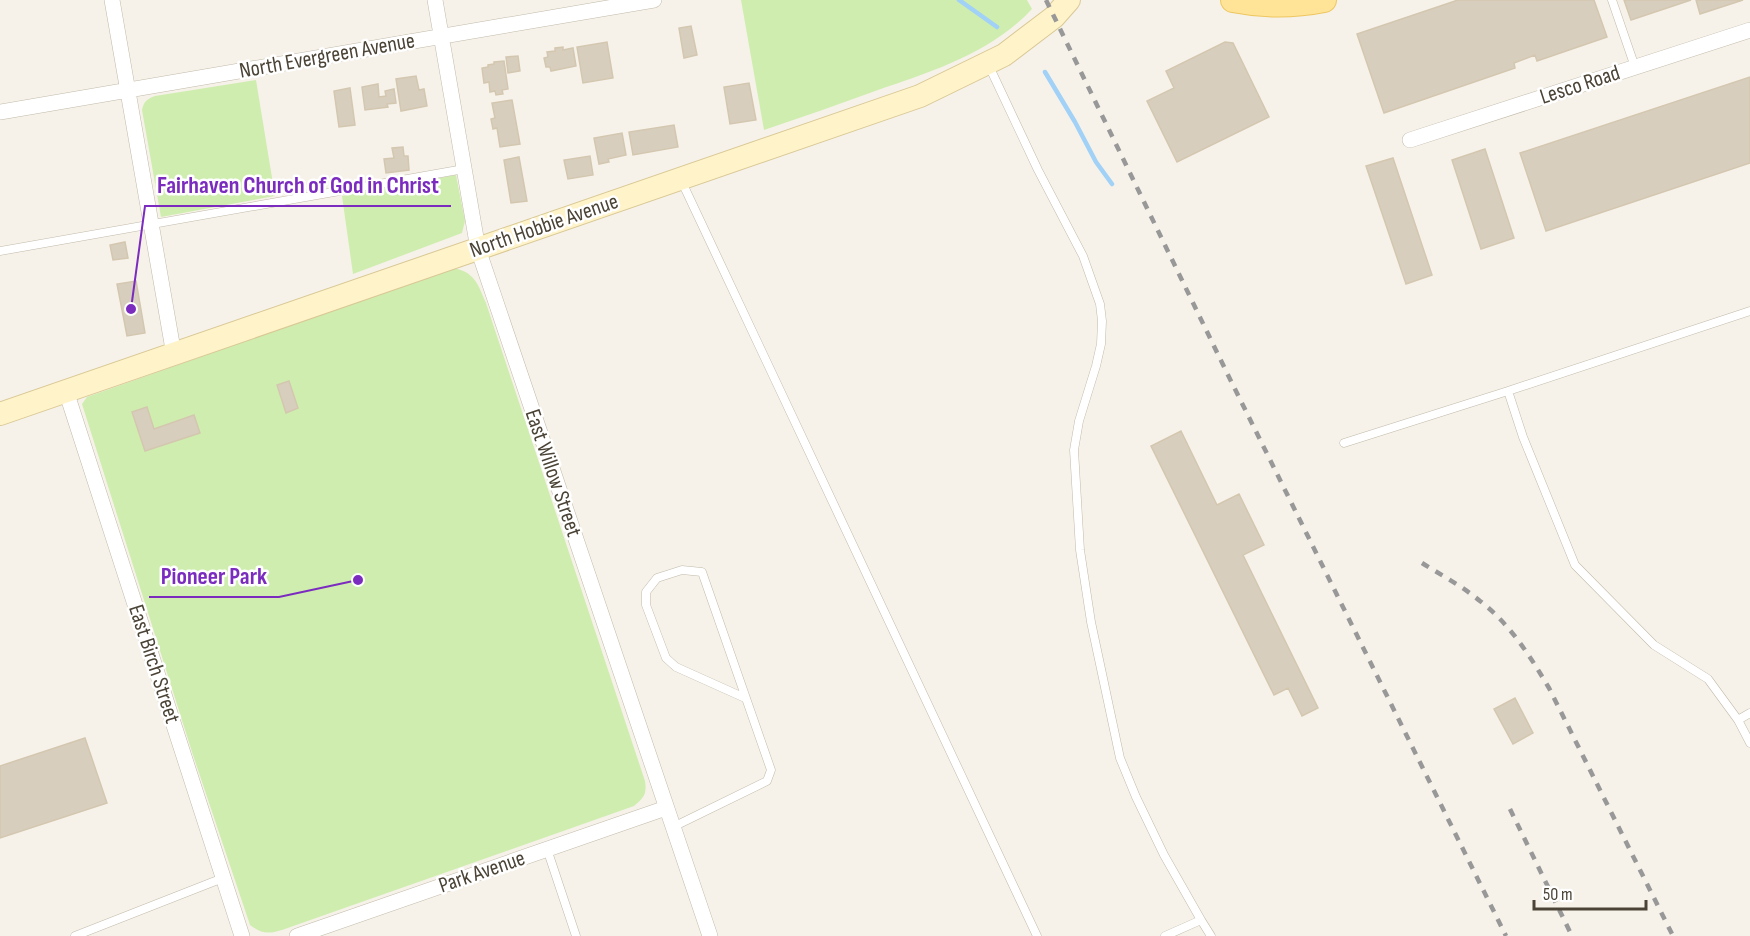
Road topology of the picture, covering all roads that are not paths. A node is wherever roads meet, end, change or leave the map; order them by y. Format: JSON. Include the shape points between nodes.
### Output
{"nodes":[{"id":1,"x":112,"y":0,"type":"edge"},
{"id":2,"x":435,"y":0,"type":"edge"},
{"id":3,"x":654,"y":0,"type":"edge"},
{"id":4,"x":1069,"y":0,"type":"edge"},
{"id":5,"x":1233,"y":0,"type":"edge"},
{"id":6,"x":1324,"y":0,"type":"edge"},
{"id":7,"x":1612,"y":0,"type":"edge"},
{"id":8,"x":1750,"y":30,"type":"edge"},
{"id":9,"x":441,"y":37,"type":"junction"},
{"id":10,"x":988,"y":63,"type":"junction"},
{"id":11,"x":1635,"y":67,"type":"junction"},
{"id":12,"x":128,"y":90,"type":"junction"},
{"id":13,"x":0,"y":112,"type":"edge"},
{"id":14,"x":1410,"y":140,"type":"dead end"},
{"id":15,"x":464,"y":169,"type":"junction"},
{"id":16,"x":680,"y":179,"type":"junction"},
{"id":17,"x":151,"y":224,"type":"junction"},
{"id":18,"x":478,"y":249,"type":"junction"},
{"id":19,"x":0,"y":251,"type":"edge"},
{"id":20,"x":1750,"y":312,"type":"edge"},
{"id":21,"x":174,"y":355,"type":"junction"},
{"id":22,"x":66,"y":391,"type":"junction"},
{"id":23,"x":1508,"y":391,"type":"junction"},
{"id":24,"x":0,"y":414,"type":"edge"},
{"id":25,"x":1344,"y":443,"type":"dead end"},
{"id":26,"x":745,"y":698,"type":"junction"},
{"id":27,"x":1750,"y":713,"type":"edge"},
{"id":28,"x":1738,"y":720,"type":"junction"},
{"id":29,"x":1750,"y":743,"type":"edge"},
{"id":30,"x":666,"y":808,"type":"junction"},
{"id":31,"x":673,"y":827,"type":"junction"},
{"id":32,"x":547,"y":849,"type":"junction"},
{"id":33,"x":223,"y":878,"type":"junction"},
{"id":34,"x":1201,"y":920,"type":"junction"},
{"id":35,"x":75,"y":936,"type":"edge"},
{"id":36,"x":242,"y":936,"type":"edge"},
{"id":37,"x":297,"y":936,"type":"edge"},
{"id":38,"x":576,"y":936,"type":"edge"},
{"id":39,"x":710,"y":936,"type":"edge"},
{"id":40,"x":1037,"y":936,"type":"edge"},
{"id":41,"x":1165,"y":936,"type":"edge"},
{"id":42,"x":1211,"y":936,"type":"edge"}],
"edges":[{"from":1,"to":12,"type":"street"},
{"from":2,"to":9,"type":"street","name":"East Willow Street"},
{"from":3,"to":9,"type":"street","name":"North Evergreen Avenue"},
{"from":4,"to":10,"type":"main road","name":"North Hobbie Avenue","via":[[1054,17]]},
{"from":5,"to":6,"type":"main road","via":[[1252,4]]},
{"from":7,"to":11,"type":"lane"},
{"from":8,"to":11,"type":"street","name":"Lesco Road"},
{"from":9,"to":12,"type":"street","name":"North Evergreen Avenue"},
{"from":9,"to":15,"type":"street","name":"East Willow Street"},
{"from":10,"to":16,"type":"main road","name":"North Hobbie Avenue","via":[[920,96]]},
{"from":10,"to":34,"type":"lane","via":[[1083,256],[1100,304],[1101,344],[1078,420],[1074,450],[1080,550],[1091,622],[1120,759],[1164,855]]},
{"from":11,"to":14,"type":"street","name":"Lesco Road"},
{"from":12,"to":13,"type":"street","name":"North Evergreen Avenue"},
{"from":12,"to":17,"type":"street"},
{"from":15,"to":17,"type":"lane"},
{"from":15,"to":18,"type":"street","name":"East Willow Street"},
{"from":16,"to":18,"type":"main road","name":"North Hobbie Avenue"},
{"from":16,"to":40,"type":"lane"},
{"from":17,"to":19,"type":"lane"},
{"from":17,"to":21,"type":"street"},
{"from":18,"to":21,"type":"main road","name":"North Hobbie Avenue"},
{"from":18,"to":30,"type":"street","name":"East Willow Street"},
{"from":20,"to":23,"type":"lane"},
{"from":21,"to":22,"type":"main road","name":"North Hobbie Avenue"},
{"from":22,"to":24,"type":"main road","name":"North Hobbie Avenue"},
{"from":22,"to":33,"type":"street","name":"East Birch Street"},
{"from":23,"to":25,"type":"lane"},
{"from":23,"to":28,"type":"lane","via":[[1575,565],[1654,645],[1708,679]]},
{"from":26,"to":26,"type":"lane","via":[[702,572],[682,570],[657,578],[646,592],[646,605],[666,658],[676,667]]},
{"from":26,"to":31,"type":"lane","via":[[771,770],[767,781]]},
{"from":27,"to":28,"type":"lane"},
{"from":28,"to":29,"type":"lane"},
{"from":30,"to":31,"type":"street","name":"East Willow Street"},
{"from":30,"to":32,"type":"street","name":"Park Avenue"},
{"from":31,"to":39,"type":"street","name":"East Willow Street"},
{"from":32,"to":37,"type":"street","name":"Park Avenue"},
{"from":32,"to":38,"type":"lane"},
{"from":33,"to":35,"type":"lane"},
{"from":33,"to":36,"type":"street","name":"East Birch Street"},
{"from":34,"to":41,"type":"lane"},
{"from":34,"to":42,"type":"lane"}]}
